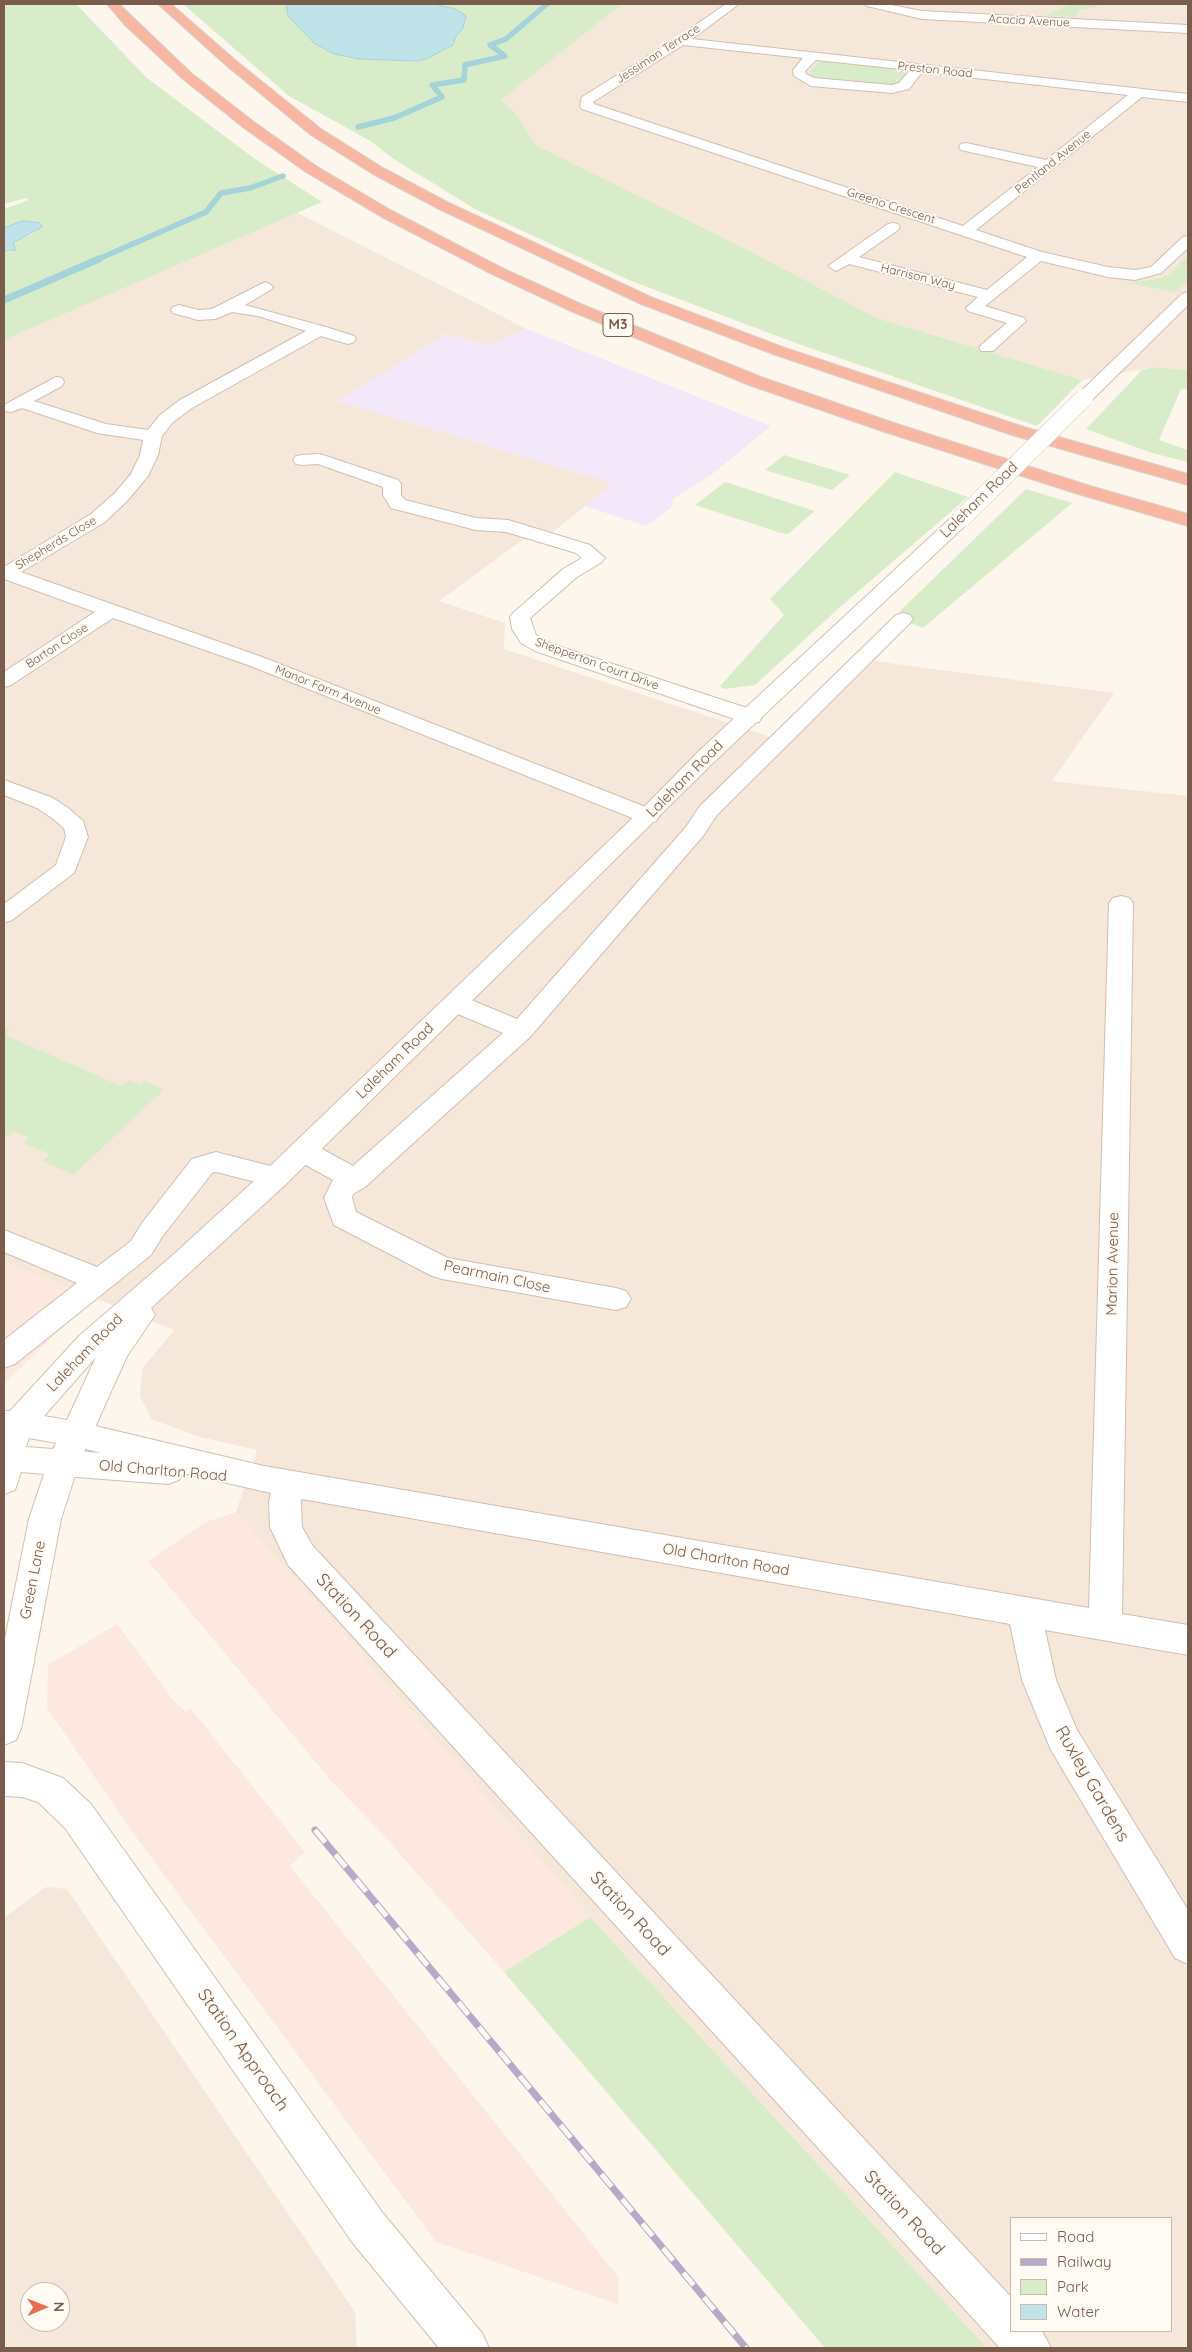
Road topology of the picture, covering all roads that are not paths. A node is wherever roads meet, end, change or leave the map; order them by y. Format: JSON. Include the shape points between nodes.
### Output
{"nodes":[{"id":1,"x":113,"y":4,"type":"edge"},
{"id":2,"x":164,"y":4,"type":"edge"},
{"id":3,"x":733,"y":4,"type":"edge"},
{"id":4,"x":871,"y":4,"type":"edge"},
{"id":5,"x":1188,"y":29,"type":"edge"},
{"id":6,"x":681,"y":41,"type":"junction"},
{"id":7,"x":813,"y":56,"type":"junction"},
{"id":8,"x":918,"y":68,"type":"junction"},
{"id":9,"x":1140,"y":92,"type":"junction"},
{"id":10,"x":1188,"y":98,"type":"edge"},
{"id":11,"x":587,"y":106,"type":"joint"},
{"id":12,"x":966,"y":148,"type":"dead end"},
{"id":13,"x":1050,"y":165,"type":"junction"},
{"id":14,"x":892,"y":227,"type":"dead end"},
{"id":15,"x":966,"y":231,"type":"junction"},
{"id":16,"x":1188,"y":240,"type":"edge"},
{"id":17,"x":1038,"y":256,"type":"junction"},
{"id":18,"x":847,"y":259,"type":"junction"},
{"id":19,"x":833,"y":268,"type":"dead end"},
{"id":20,"x":265,"y":288,"type":"dead end"},
{"id":21,"x":990,"y":295,"type":"junction"},
{"id":22,"x":1188,"y":297,"type":"edge"},
{"id":23,"x":230,"y":307,"type":"junction"},
{"id":24,"x":179,"y":310,"type":"dead end"},
{"id":25,"x":320,"y":330,"type":"junction"},
{"id":26,"x":348,"y":339,"type":"dead end"},
{"id":27,"x":987,"y":348,"type":"dead end"},
{"id":28,"x":56,"y":382,"type":"dead end"},
{"id":29,"x":20,"y":402,"type":"junction"},
{"id":30,"x":4,"y":411,"type":"edge"},
{"id":31,"x":153,"y":436,"type":"junction"},
{"id":32,"x":302,"y":460,"type":"dead end"},
{"id":33,"x":1188,"y":480,"type":"edge"},
{"id":34,"x":1188,"y":520,"type":"edge"},
{"id":35,"x":4,"y":574,"type":"edge"},
{"id":36,"x":110,"y":611,"type":"junction"},
{"id":37,"x":904,"y":619,"type":"dead end"},
{"id":38,"x":4,"y":681,"type":"edge"},
{"id":39,"x":751,"y":717,"type":"junction"},
{"id":40,"x":4,"y":787,"type":"edge"},
{"id":41,"x":648,"y":816,"type":"junction"},
{"id":42,"x":1121,"y":903,"type":"dead end"},
{"id":43,"x":4,"y":915,"type":"edge"},
{"id":44,"x":456,"y":1002,"type":"junction"},
{"id":45,"x":521,"y":1032,"type":"junction"},
{"id":46,"x":303,"y":1151,"type":"junction"},
{"id":47,"x":276,"y":1177,"type":"junction"},
{"id":48,"x":354,"y":1180,"type":"junction"},
{"id":49,"x":4,"y":1240,"type":"edge"},
{"id":50,"x":184,"y":1262,"type":"junction"},
{"id":51,"x":99,"y":1280,"type":"junction"},
{"id":52,"x":616,"y":1300,"type":"dead end"},
{"id":53,"x":4,"y":1356,"type":"edge"},
{"id":54,"x":11,"y":1423,"type":"edge"},
{"id":55,"x":68,"y":1448,"type":"junction"},
{"id":56,"x":5,"y":1466,"type":"edge"},
{"id":57,"x":277,"y":1482,"type":"junction"},
{"id":58,"x":1024,"y":1611,"type":"junction"},
{"id":59,"x":1105,"y":1625,"type":"junction"},
{"id":60,"x":1188,"y":1640,"type":"edge"},
{"id":61,"x":4,"y":1729,"type":"edge"},
{"id":62,"x":4,"y":1779,"type":"edge"},
{"id":63,"x":1188,"y":1945,"type":"edge"},
{"id":64,"x":1010,"y":2328,"type":"edge"},
{"id":65,"x":1014,"y":2332,"type":"edge"},
{"id":66,"x":467,"y":2348,"type":"edge"},
{"id":67,"x":1029,"y":2348,"type":"edge"}],
"edges":[{"from":1,"to":34,"type":"highway","number":"M3","via":[[187,76],[311,169],[387,214],[497,271],[577,308],[755,381],[1084,490]]},
{"from":2,"to":33,"type":"highway","number":"M3","via":[[230,63],[316,132],[378,171],[444,206],[647,301],[779,351],[1018,431]]},
{"from":3,"to":6,"type":"street","name":"Jessiman Terrace"},
{"from":4,"to":5,"type":"street","name":"Acacia Avenue","via":[[922,15]]},
{"from":6,"to":7,"type":"street","name":"Preston Road"},
{"from":6,"to":11,"type":"street","name":"Jessiman Terrace","via":[[587,100]]},
{"from":7,"to":8,"type":"street","name":"Preston Road"},
{"from":7,"to":8,"type":"street","via":[[799,70],[800,76],[811,82],[892,89],[904,86]]},
{"from":8,"to":9,"type":"street","name":"Preston Road"},
{"from":9,"to":10,"type":"street","name":"Preston Road"},
{"from":9,"to":13,"type":"street","name":"Pentland Avenue"},
{"from":11,"to":15,"type":"street","name":"Greeno Crescent"},
{"from":12,"to":13,"type":"street"},
{"from":13,"to":15,"type":"street","name":"Pentland Avenue"},
{"from":14,"to":18,"type":"street","name":"Harrison Way"},
{"from":15,"to":17,"type":"street","name":"Greeno Crescent"},
{"from":16,"to":17,"type":"street","name":"Greeno Crescent","via":[[1156,270],[1135,275]]},
{"from":17,"to":21,"type":"street"},
{"from":18,"to":19,"type":"street","name":"Harrison Way"},
{"from":18,"to":21,"type":"street","name":"Harrison Way"},
{"from":20,"to":23,"type":"street"},
{"from":21,"to":27,"type":"street","via":[[974,308],[1018,321]]},
{"from":22,"to":39,"type":"street","name":"Laleham Road","bridge":true,"via":[[962,518]]},
{"from":23,"to":24,"type":"street","via":[[215,314]]},
{"from":23,"to":25,"type":"street","via":[[260,312]]},
{"from":25,"to":26,"type":"street"},
{"from":25,"to":31,"type":"street","name":"Shepherds Close","via":[[186,404],[166,419]]},
{"from":28,"to":29,"type":"street"},
{"from":29,"to":30,"type":"street"},
{"from":29,"to":31,"type":"street","via":[[103,429]]},
{"from":31,"to":35,"type":"street","name":"Shepherds Close","via":[[149,455],[139,476],[98,518]]},
{"from":32,"to":39,"type":"street","name":"Shepperton Court Drive","via":[[320,459],[392,484],[392,495],[398,504],[469,523],[508,526],[589,554],[520,617],[528,638],[542,647]]},
{"from":35,"to":36,"type":"street","name":"Manor Farm Avenue"},
{"from":36,"to":38,"type":"street","name":"Barton Close"},
{"from":36,"to":41,"type":"street","name":"Manor Farm Avenue","via":[[255,661]]},
{"from":37,"to":45,"type":"street","name":"Pearmain Close","via":[[708,811],[695,831]]},
{"from":39,"to":41,"type":"street","name":"Laleham Road"},
{"from":40,"to":43,"type":"street","via":[[45,803],[60,813],[75,826],[77,837],[66,868]]},
{"from":41,"to":44,"type":"street","name":"Laleham Road"},
{"from":42,"to":59,"type":"street","name":"Marion Avenue"},
{"from":44,"to":45,"type":"street"},
{"from":44,"to":46,"type":"street","name":"Laleham Road"},
{"from":45,"to":48,"type":"street","name":"Pearmain Close"},
{"from":46,"to":47,"type":"street","name":"Laleham Road"},
{"from":46,"to":48,"type":"street"},
{"from":47,"to":50,"type":"street","name":"Laleham Road"},
{"from":47,"to":51,"type":"street","via":[[216,1162],[202,1166],[141,1248]]},
{"from":48,"to":52,"type":"street","name":"Pearmain Close","via":[[341,1188],[338,1198],[344,1218],[442,1268]]},
{"from":49,"to":51,"type":"street"},
{"from":50,"to":54,"type":"street","name":"Laleham Road","via":[[90,1344]]},
{"from":50,"to":55,"type":"street","name":"Laleham Road","via":[[115,1349]]},
{"from":51,"to":53,"type":"street"},
{"from":54,"to":55,"type":"street"},
{"from":54,"to":56,"type":"street","name":"Laleham Road"},
{"from":55,"to":56,"type":"street"},
{"from":55,"to":57,"type":"street","name":"Old Charlton Road"},
{"from":55,"to":61,"type":"street","name":"Green Lane","via":[[45,1519]]},
{"from":57,"to":58,"type":"street","name":"Old Charlton Road"},
{"from":57,"to":64,"type":"street","name":"Station Road","via":[[285,1501],[286,1527],[300,1555]]},
{"from":58,"to":59,"type":"street","name":"Old Charlton Road"},
{"from":58,"to":63,"type":"street","name":"Ruxley Gardens","via":[[1039,1680],[1063,1739]]},
{"from":59,"to":60,"type":"street","name":"Old Charlton Road"},
{"from":62,"to":66,"type":"street","name":"Station Approach","via":[[22,1780],[50,1790],[78,1816],[367,2227]]},
{"from":65,"to":67,"type":"street","name":"Station Road"}]}
